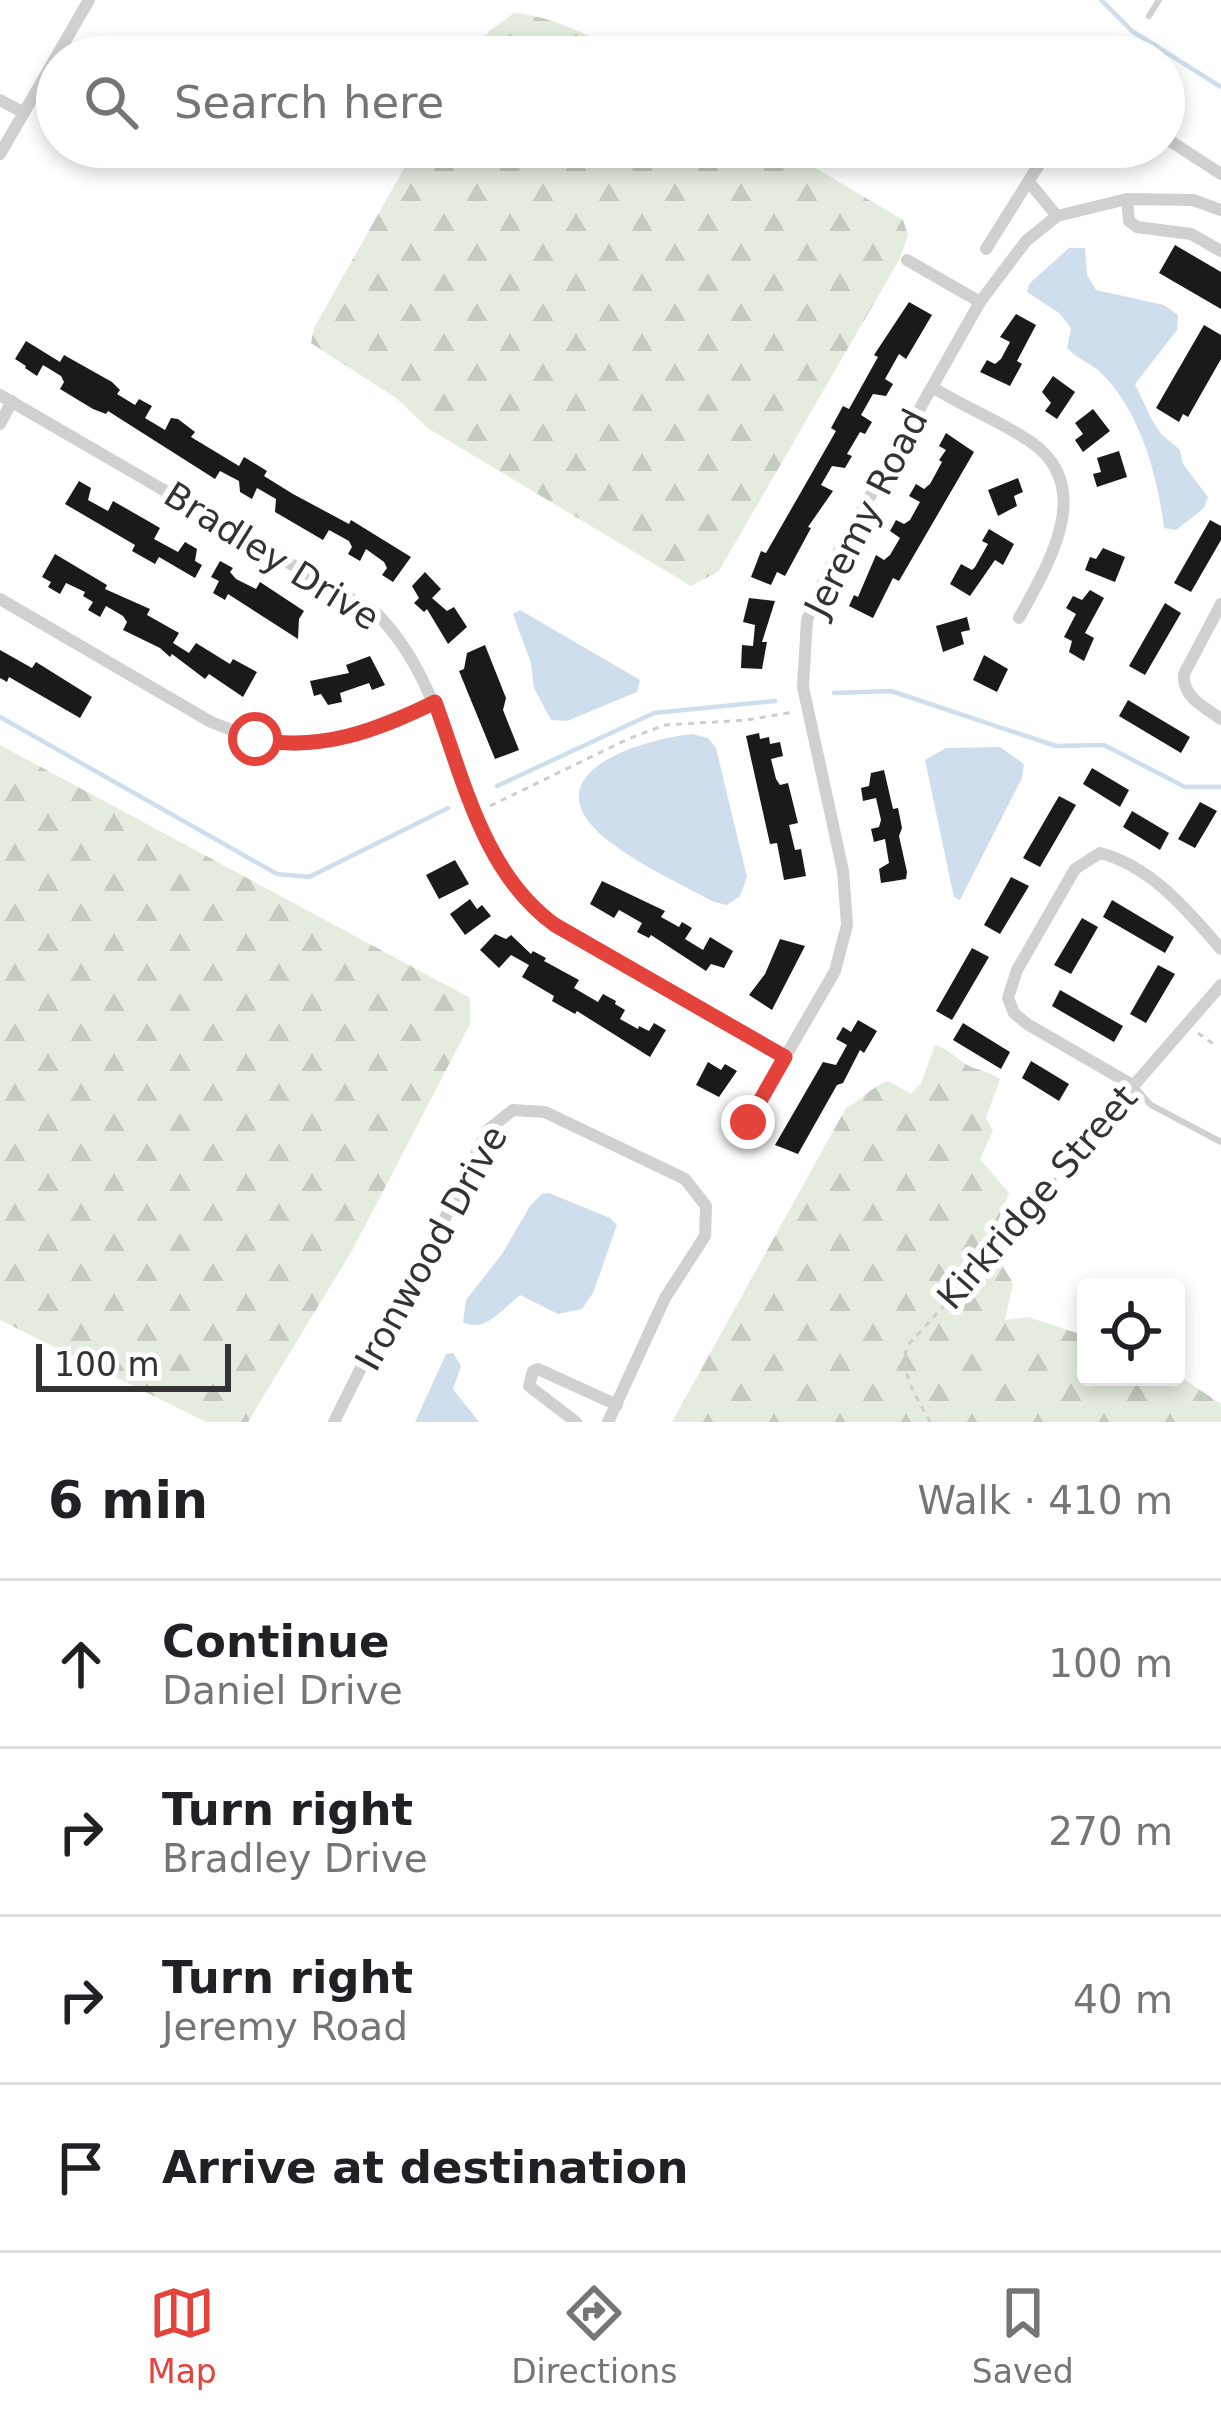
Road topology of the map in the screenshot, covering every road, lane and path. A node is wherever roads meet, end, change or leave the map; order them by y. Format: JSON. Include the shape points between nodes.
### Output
{"nodes":[{"id":1,"x":89,"y":0,"type":"edge"},
{"id":2,"x":1159,"y":0,"type":"edge"},
{"id":3,"x":1149,"y":16,"type":"dead end"},
{"id":4,"x":68,"y":36,"type":"edge"},
{"id":5,"x":36,"y":92,"type":"edge"},
{"id":6,"x":0,"y":100,"type":"edge"},
{"id":7,"x":24,"y":113,"type":"junction"},
{"id":8,"x":1185,"y":151,"type":"edge"},
{"id":9,"x":0,"y":154,"type":"edge"},
{"id":10,"x":1037,"y":168,"type":"edge"},
{"id":11,"x":1221,"y":174,"type":"edge"},
{"id":12,"x":1029,"y":182,"type":"junction"},
{"id":13,"x":1127,"y":199,"type":"junction"},
{"id":14,"x":1221,"y":211,"type":"edge"},
{"id":15,"x":1057,"y":216,"type":"junction"},
{"id":16,"x":986,"y":249,"type":"dead end"},
{"id":17,"x":1221,"y":251,"type":"edge"},
{"id":18,"x":907,"y":260,"type":"dead end"},
{"id":19,"x":980,"y":302,"type":"junction"},
{"id":20,"x":932,"y":387,"type":"junction"},
{"id":21,"x":6,"y":398,"type":"edge"},
{"id":22,"x":0,"y":424,"type":"edge"},
{"id":23,"x":0,"y":599,"type":"edge"},
{"id":24,"x":1221,"y":604,"type":"edge"},
{"id":25,"x":1019,"y":618,"type":"dead end"},
{"id":26,"x":435,"y":702,"type":"junction"},
{"id":27,"x":793,"y":712,"type":"dead end"},
{"id":28,"x":1221,"y":718,"type":"edge"},
{"id":29,"x":490,"y":806,"type":"dead end"},
{"id":30,"x":1221,"y":949,"type":"edge"},
{"id":31,"x":1221,"y":985,"type":"edge"},
{"id":32,"x":1195,"y":1030,"type":"dead end"},
{"id":33,"x":1216,"y":1046,"type":"dead end"},
{"id":34,"x":785,"y":1057,"type":"junction"},
{"id":35,"x":1135,"y":1086,"type":"junction"},
{"id":36,"x":1109,"y":1114,"type":"joint"},
{"id":37,"x":740,"y":1135,"type":"dead end"},
{"id":38,"x":1221,"y":1142,"type":"edge"},
{"id":39,"x":617,"y":1405,"type":"junction"},
{"id":40,"x":334,"y":1422,"type":"edge"},
{"id":41,"x":576,"y":1422,"type":"edge"},
{"id":42,"x":608,"y":1422,"type":"edge"},
{"id":43,"x":930,"y":1422,"type":"edge"}],
"edges":[{"from":1,"to":4,"type":"street"},
{"from":2,"to":3,"type":"lane"},
{"from":5,"to":7,"type":"street"},
{"from":6,"to":7,"type":"street"},
{"from":7,"to":9,"type":"street"},
{"from":8,"to":11,"type":"street"},
{"from":10,"to":12,"type":"street"},
{"from":12,"to":15,"type":"street"},
{"from":12,"to":16,"type":"street"},
{"from":13,"to":14,"type":"street","name":"Jeremy Road","via":[[1193,200]]},
{"from":13,"to":15,"type":"street","name":"Jeremy Road"},
{"from":13,"to":17,"type":"street","via":[[1137,227],[1191,234]]},
{"from":15,"to":19,"type":"street","name":"Jeremy Road","via":[[1011,256]]},
{"from":18,"to":19,"type":"street"},
{"from":19,"to":20,"type":"street","name":"Jeremy Road"},
{"from":20,"to":25,"type":"street","via":[[1029,441],[1054,469],[1062,530]]},
{"from":20,"to":34,"type":"street","name":"Jeremy Road","via":[[807,620],[803,687],[847,925],[835,971]]},
{"from":21,"to":22,"type":"street"},
{"from":21,"to":26,"type":"street","name":"Bradley Drive","via":[[365,604],[409,649]]},
{"from":23,"to":26,"type":"street","via":[[211,722],[255,739],[336,741]]},
{"from":24,"to":28,"type":"street","via":[[1183,684]]},
{"from":26,"to":34,"type":"street","name":"Bradley Drive","via":[[495,858],[529,903]]},
{"from":27,"to":29,"type":"path","via":[[665,725]]},
{"from":30,"to":35,"type":"street","via":[[1180,901],[1118,860],[1100,853],[1075,868],[1008,998],[1027,1024]]},
{"from":31,"to":35,"type":"street","name":"Kirkridge Street"},
{"from":32,"to":33,"type":"path"},
{"from":34,"to":37,"type":"street","name":"Jeremy Road"},
{"from":35,"to":36,"type":"street","name":"Kirkridge Street"},
{"from":35,"to":38,"type":"lane","via":[[1151,1105]]},
{"from":36,"to":43,"type":"path","name":"Kirkridge Street","via":[[908,1345],[906,1375]]},
{"from":39,"to":40,"type":"street","name":"Ironwood Drive","via":[[665,1298],[705,1236],[703,1199],[689,1182],[539,1110],[514,1110],[493,1124]]},
{"from":39,"to":41,"type":"street","via":[[533,1371],[529,1386]]},
{"from":39,"to":42,"type":"street"}]}
